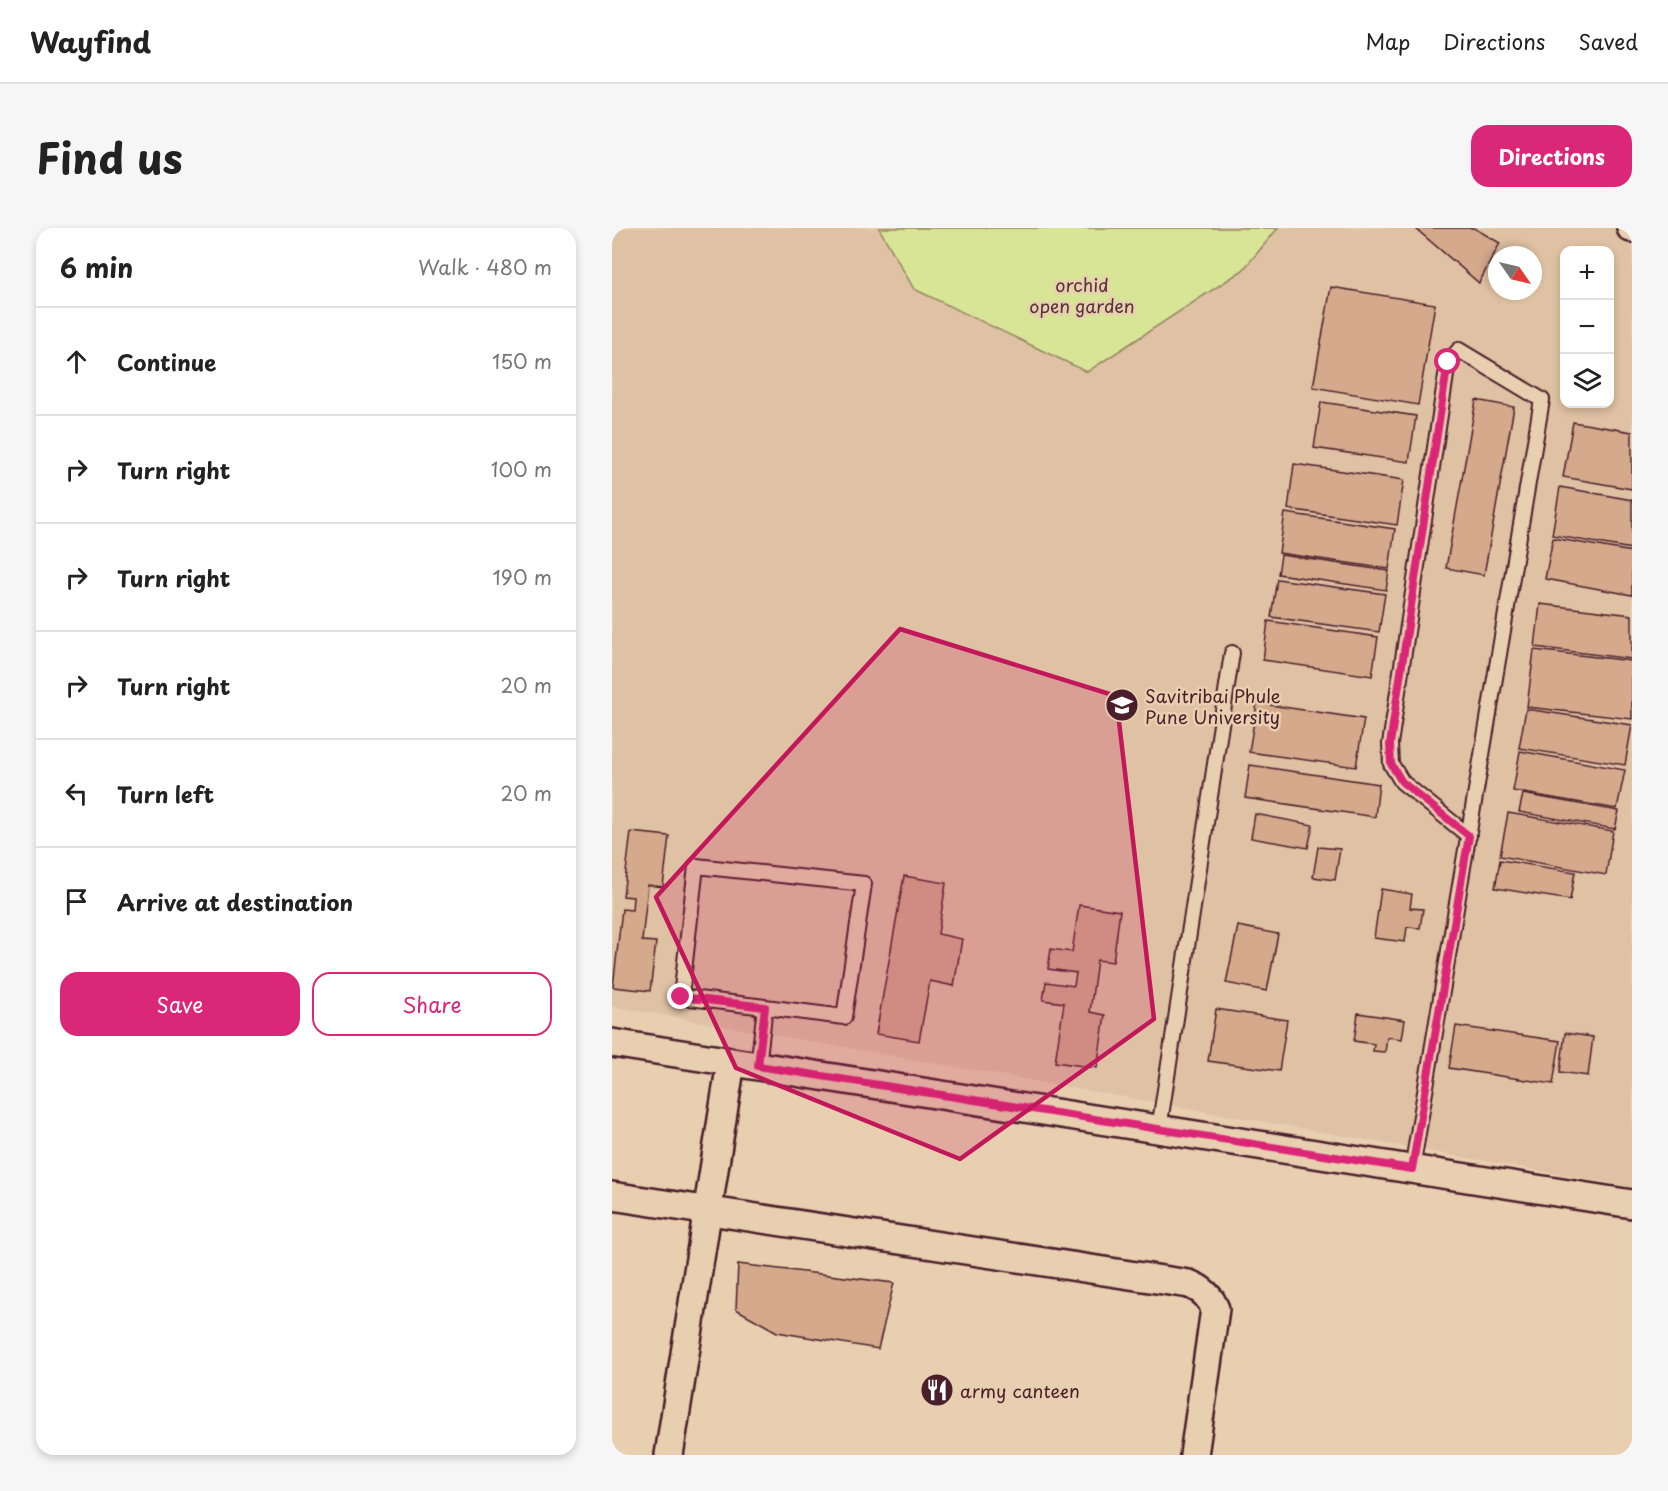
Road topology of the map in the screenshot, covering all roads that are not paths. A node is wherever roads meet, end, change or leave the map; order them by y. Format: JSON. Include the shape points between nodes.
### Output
{"nodes":[{"id":1,"x":1233,"y":653,"type":"dead end"},
{"id":2,"x":1469,"y":836,"type":"junction"},
{"id":3,"x":765,"y":1007,"type":"junction"},
{"id":4,"x":612,"y":1043,"type":"edge"},
{"id":5,"x":731,"y":1062,"type":"junction"},
{"id":6,"x":758,"y":1066,"type":"junction"},
{"id":7,"x":1159,"y":1129,"type":"junction"},
{"id":8,"x":1412,"y":1169,"type":"junction"},
{"id":9,"x":612,"y":1196,"type":"edge"},
{"id":10,"x":1632,"y":1204,"type":"edge"},
{"id":11,"x":707,"y":1210,"type":"junction"},
{"id":12,"x":669,"y":1455,"type":"edge"},
{"id":13,"x":1194,"y":1455,"type":"edge"}],
"edges":[{"from":1,"to":7,"type":"lane"},
{"from":2,"to":2,"type":"lane","via":[[1542,400],[1459,350],[1448,362],[1390,744],[1391,764],[1402,782]]},
{"from":2,"to":8,"type":"lane"},
{"from":3,"to":3,"type":"lane","via":[[844,1017],[864,884],[696,866],[681,997]]},
{"from":3,"to":6,"type":"lane"},
{"from":4,"to":5,"type":"street"},
{"from":5,"to":6,"type":"street"},
{"from":5,"to":11,"type":"street"},
{"from":6,"to":7,"type":"street"},
{"from":7,"to":8,"type":"street"},
{"from":8,"to":10,"type":"street"},
{"from":9,"to":11,"type":"street"},
{"from":11,"to":12,"type":"street"},
{"from":11,"to":13,"type":"street","via":[[1198,1287],[1215,1309]]}]}
